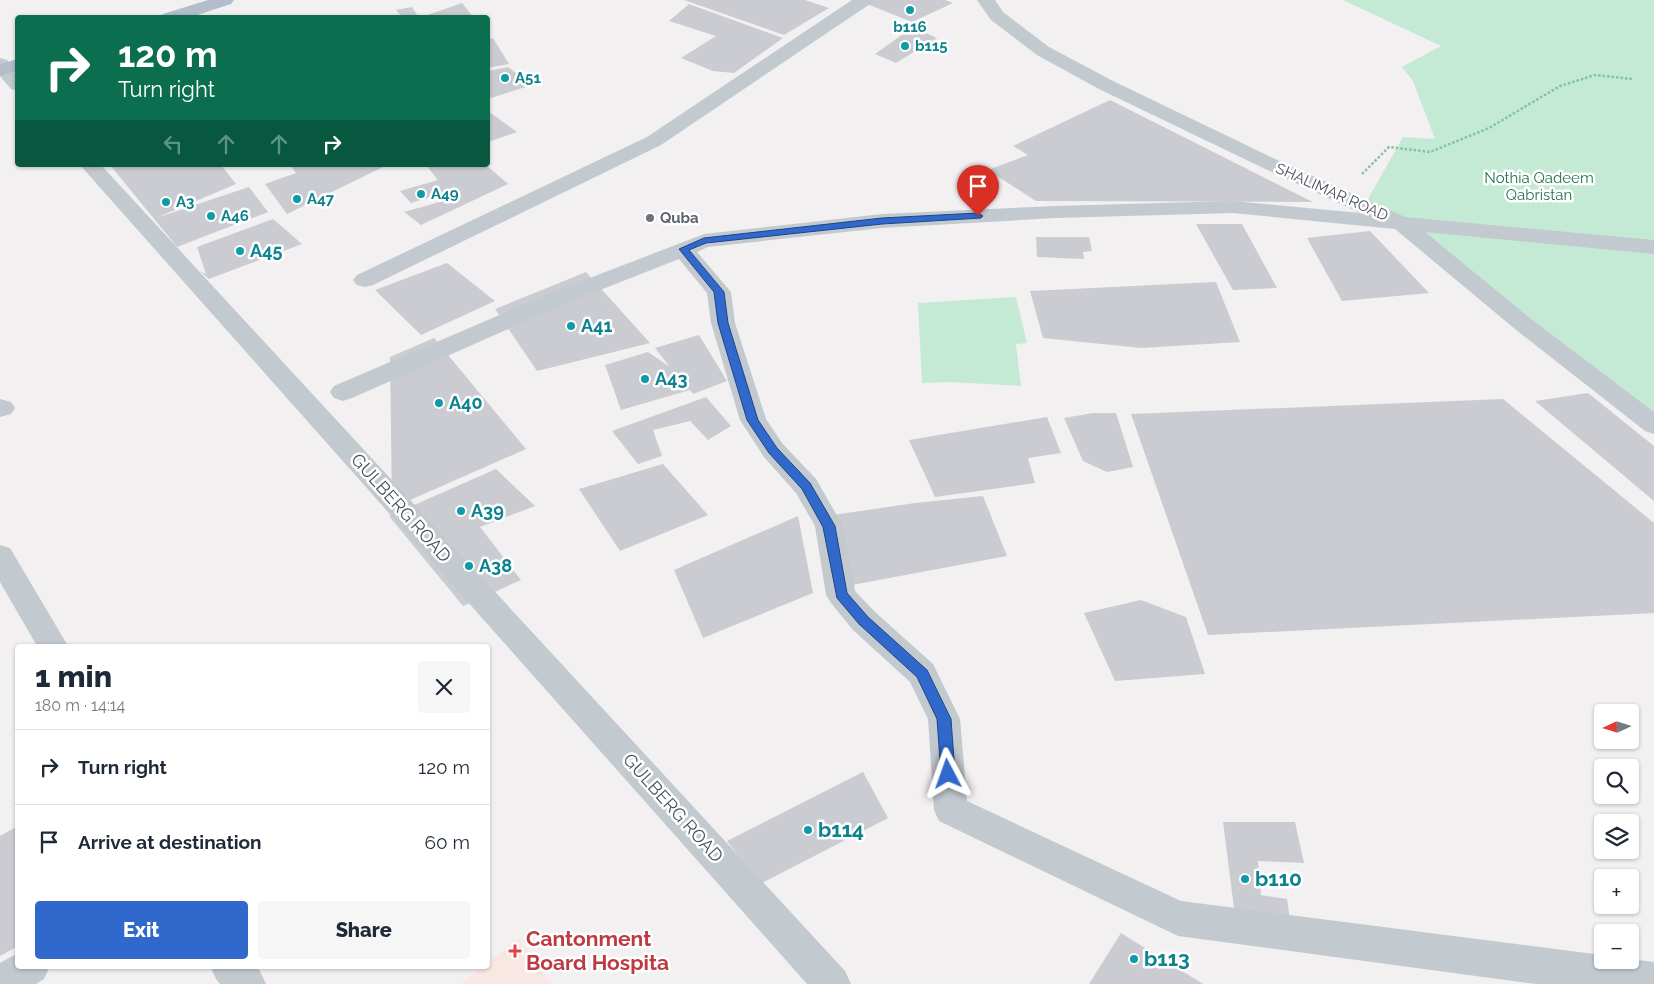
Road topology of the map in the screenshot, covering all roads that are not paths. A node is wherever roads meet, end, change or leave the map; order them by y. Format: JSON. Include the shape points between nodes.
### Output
{"nodes":[{"id":1,"x":225,"y":0,"type":"edge"},
{"id":2,"x":864,"y":0,"type":"edge"},
{"id":3,"x":986,"y":0,"type":"edge"},
{"id":4,"x":178,"y":15,"type":"edge"},
{"id":5,"x":5,"y":67,"type":"edge"},
{"id":6,"x":15,"y":81,"type":"edge"},
{"id":7,"x":92,"y":167,"type":"edge"},
{"id":8,"x":1401,"y":223,"type":"junction"},
{"id":9,"x":1654,"y":247,"type":"edge"},
{"id":10,"x":683,"y":249,"type":"junction"},
{"id":11,"x":365,"y":280,"type":"dead end"},
{"id":12,"x":343,"y":392,"type":"dead end"},
{"id":13,"x":1654,"y":424,"type":"edge"},
{"id":14,"x":0,"y":556,"type":"edge"},
{"id":15,"x":52,"y":644,"type":"edge"},
{"id":16,"x":26,"y":969,"type":"edge"},
{"id":17,"x":232,"y":969,"type":"edge"},
{"id":18,"x":1654,"y":981,"type":"edge"},
{"id":19,"x":1,"y":984,"type":"edge"},
{"id":20,"x":247,"y":984,"type":"edge"},
{"id":21,"x":832,"y":984,"type":"edge"}],
"edges":[{"from":1,"to":4,"type":"main road"},
{"from":2,"to":11,"type":"street","via":[[654,141]]},
{"from":3,"to":8,"type":"street","name":"SHALIMAR ROAD","via":[[997,16],[1043,50],[1106,85]]},
{"from":5,"to":6,"type":"street"},
{"from":7,"to":21,"type":"street","name":"GULBERG ROAD"},
{"from":8,"to":9,"type":"street"},
{"from":8,"to":10,"type":"street","via":[[1233,207],[1055,212],[882,221],[704,241]]},
{"from":8,"to":13,"type":"street","name":"SHALIMAR ROAD","via":[[1523,324]]},
{"from":10,"to":12,"type":"street","via":[[559,298]]},
{"from":10,"to":18,"type":"street","via":[[719,292],[723,323],[753,420],[773,450],[806,486],[829,526],[841,595],[864,621],[922,673],[944,719],[951,810],[1178,918]]},
{"from":14,"to":15,"type":"street"},
{"from":16,"to":19,"type":"street"},
{"from":17,"to":20,"type":"street"}]}
